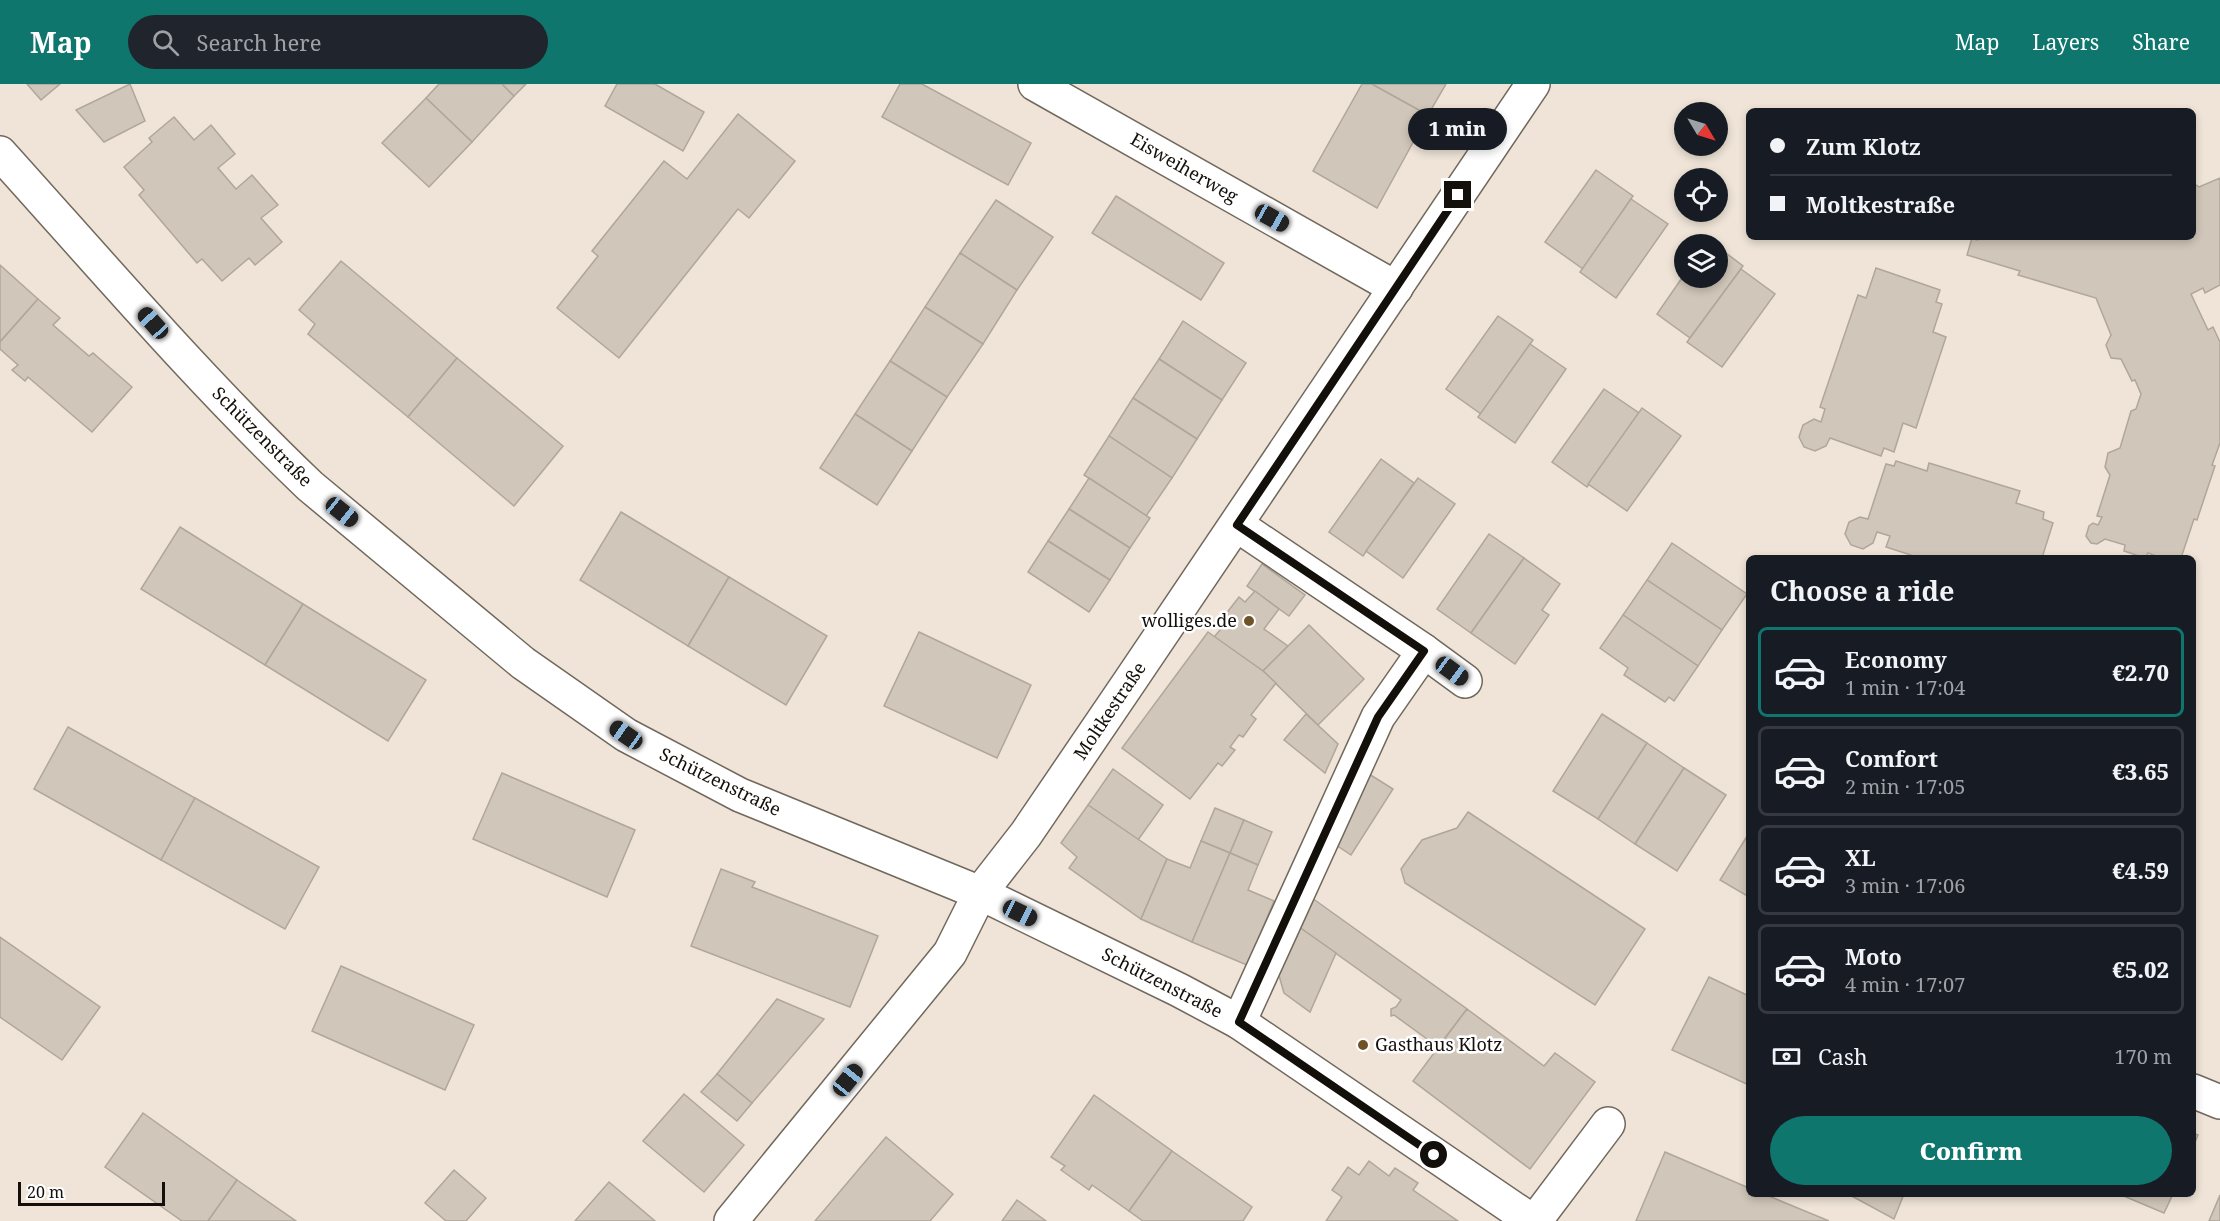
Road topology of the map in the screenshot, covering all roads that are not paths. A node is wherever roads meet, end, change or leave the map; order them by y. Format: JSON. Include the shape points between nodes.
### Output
{"nodes":[{"id":1,"x":1035,"y":84,"type":"edge"},
{"id":2,"x":1533,"y":84,"type":"edge"},
{"id":3,"x":0,"y":153,"type":"edge"},
{"id":4,"x":1396,"y":288,"type":"junction"},
{"id":5,"x":1237,"y":525,"type":"junction"},
{"id":6,"x":1424,"y":651,"type":"junction"},
{"id":7,"x":1465,"y":681,"type":"dead end"},
{"id":8,"x":981,"y":893,"type":"junction"},
{"id":9,"x":1239,"y":1022,"type":"junction"},
{"id":10,"x":2196,"y":1092,"type":"edge"},
{"id":11,"x":2220,"y":1102,"type":"edge"},
{"id":12,"x":1608,"y":1124,"type":"dead end"},
{"id":13,"x":731,"y":1221,"type":"edge"},
{"id":14,"x":1533,"y":1221,"type":"edge"}],
"edges":[{"from":1,"to":4,"type":"street","name":"Eisweiherweg"},
{"from":2,"to":4,"type":"street","name":"Moltkestraße"},
{"from":3,"to":8,"type":"street","name":"Schützenstraße","via":[[225,404],[310,486],[522,663],[626,735],[740,795]]},
{"from":4,"to":5,"type":"street","name":"Moltkestraße"},
{"from":5,"to":6,"type":"street"},
{"from":5,"to":8,"type":"street","name":"Moltkestraße","via":[[1026,834]]},
{"from":6,"to":7,"type":"street"},
{"from":6,"to":9,"type":"street","via":[[1378,717]]},
{"from":8,"to":9,"type":"street","name":"Schützenstraße"},
{"from":8,"to":13,"type":"street","name":"Moltkestraße","via":[[951,953]]},
{"from":9,"to":14,"type":"street","name":"Schützenstraße"},
{"from":10,"to":11,"type":"street"},
{"from":12,"to":14,"type":"street"}]}
